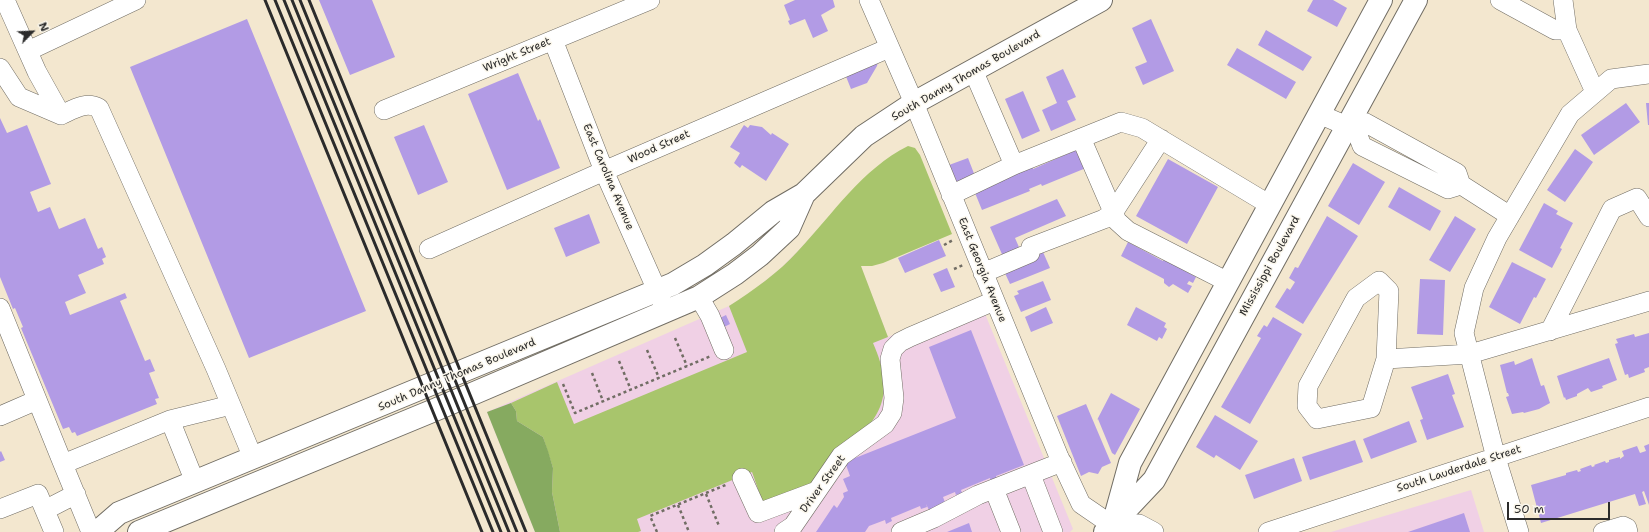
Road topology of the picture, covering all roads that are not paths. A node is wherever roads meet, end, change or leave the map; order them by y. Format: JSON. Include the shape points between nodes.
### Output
{"nodes":[{"id":1,"x":5,"y":0,"type":"edge"},
{"id":2,"x":136,"y":0,"type":"edge"},
{"id":3,"x":650,"y":0,"type":"edge"},
{"id":4,"x":870,"y":0,"type":"edge"},
{"id":5,"x":1100,"y":0,"type":"edge"},
{"id":6,"x":1416,"y":0,"type":"edge"},
{"id":7,"x":1500,"y":0,"type":"edge"},
{"id":8,"x":1563,"y":0,"type":"edge"},
{"id":9,"x":1379,"y":3,"type":"edge"},
{"id":10,"x":1406,"y":20,"type":"junction"},
{"id":11,"x":1567,"y":30,"type":"junction"},
{"id":12,"x":553,"y":40,"type":"junction"},
{"id":13,"x":889,"y":48,"type":"junction"},
{"id":14,"x":28,"y":51,"type":"junction"},
{"id":15,"x":0,"y":68,"type":"edge"},
{"id":16,"x":973,"y":70,"type":"junction"},
{"id":17,"x":1649,"y":74,"type":"edge"},
{"id":18,"x":1595,"y":92,"type":"junction"},
{"id":19,"x":914,"y":103,"type":"junction"},
{"id":20,"x":384,"y":110,"type":"dead end"},
{"id":21,"x":1319,"y":114,"type":"junction"},
{"id":22,"x":61,"y":115,"type":"junction"},
{"id":23,"x":1351,"y":128,"type":"junction"},
{"id":24,"x":1081,"y":138,"type":"junction"},
{"id":25,"x":1161,"y":139,"type":"junction"},
{"id":26,"x":1014,"y":165,"type":"junction"},
{"id":27,"x":604,"y":171,"type":"junction"},
{"id":28,"x":804,"y":194,"type":"junction"},
{"id":29,"x":951,"y":195,"type":"junction"},
{"id":30,"x":1270,"y":205,"type":"junction"},
{"id":31,"x":1113,"y":213,"type":"junction"},
{"id":32,"x":1510,"y":216,"type":"junction"},
{"id":33,"x":1649,"y":217,"type":"edge"},
{"id":34,"x":1255,"y":233,"type":"junction"},
{"id":35,"x":1280,"y":247,"type":"junction"},
{"id":36,"x":429,"y":249,"type":"dead end"},
{"id":37,"x":983,"y":273,"type":"junction"},
{"id":38,"x":1228,"y":282,"type":"junction"},
{"id":39,"x":657,"y":292,"type":"junction"},
{"id":40,"x":699,"y":297,"type":"junction"},
{"id":41,"x":994,"y":301,"type":"junction"},
{"id":42,"x":1649,"y":301,"type":"edge"},
{"id":43,"x":0,"y":308,"type":"edge"},
{"id":44,"x":666,"y":312,"type":"junction"},
{"id":45,"x":1550,"y":331,"type":"junction"},
{"id":46,"x":724,"y":350,"type":"road end"},
{"id":47,"x":1470,"y":354,"type":"junction"},
{"id":48,"x":1386,"y":359,"type":"junction"},
{"id":49,"x":37,"y":400,"type":"junction"},
{"id":50,"x":230,"y":405,"type":"junction"},
{"id":51,"x":1649,"y":407,"type":"edge"},
{"id":52,"x":0,"y":416,"type":"edge"},
{"id":53,"x":170,"y":420,"type":"junction"},
{"id":54,"x":253,"y":458,"type":"junction"},
{"id":55,"x":1496,"y":458,"type":"junction"},
{"id":56,"x":1062,"y":462,"type":"junction"},
{"id":57,"x":63,"y":464,"type":"junction"},
{"id":58,"x":1031,"y":474,"type":"junction"},
{"id":59,"x":742,"y":478,"type":"road end"},
{"id":60,"x":195,"y":482,"type":"junction"},
{"id":61,"x":994,"y":489,"type":"junction"},
{"id":62,"x":817,"y":491,"type":"junction"},
{"id":63,"x":76,"y":494,"type":"junction"},
{"id":64,"x":0,"y":509,"type":"edge"},
{"id":65,"x":45,"y":510,"type":"junction"},
{"id":66,"x":1113,"y":529,"type":"edge"},
{"id":67,"x":54,"y":532,"type":"edge"},
{"id":68,"x":91,"y":532,"type":"edge"},
{"id":69,"x":97,"y":532,"type":"edge"},
{"id":70,"x":139,"y":532,"type":"edge"},
{"id":71,"x":784,"y":532,"type":"edge"},
{"id":72,"x":901,"y":532,"type":"edge"},
{"id":73,"x":1010,"y":532,"type":"edge"},
{"id":74,"x":1053,"y":532,"type":"edge"},
{"id":75,"x":1154,"y":532,"type":"edge"},
{"id":76,"x":1268,"y":532,"type":"edge"},
{"id":77,"x":1519,"y":532,"type":"edge"},
{"id":78,"x":1603,"y":532,"type":"edge"},
{"id":79,"x":1628,"y":532,"type":"edge"}],
"edges":[{"from":1,"to":14,"type":"street"},
{"from":2,"to":14,"type":"street"},
{"from":3,"to":12,"type":"street","name":"Wright Street"},
{"from":4,"to":13,"type":"street","name":"East Georgia Avenue"},
{"from":5,"to":16,"type":"main road","name":"South Danny Thomas Boulevard"},
{"from":6,"to":10,"type":"main road","name":"Mississippi Boulevard"},
{"from":7,"to":11,"type":"street","via":[[1555,30]]},
{"from":8,"to":11,"type":"street"},
{"from":9,"to":10,"type":"main road"},
{"from":9,"to":21,"type":"main road"},
{"from":10,"to":23,"type":"main road","name":"Mississippi Boulevard"},
{"from":11,"to":18,"type":"street"},
{"from":12,"to":20,"type":"street","name":"Wright Street"},
{"from":12,"to":27,"type":"street","name":"East Carolina Avenue"},
{"from":13,"to":19,"type":"street","name":"East Georgia Avenue"},
{"from":13,"to":27,"type":"street","name":"Wood Street"},
{"from":14,"to":22,"type":"street"},
{"from":15,"to":22,"type":"street","via":[[19,96]]},
{"from":16,"to":19,"type":"main road","name":"South Danny Thomas Boulevard"},
{"from":16,"to":26,"type":"street"},
{"from":17,"to":18,"type":"street","via":[[1611,79]]},
{"from":18,"to":32,"type":"street","via":[[1570,114]]},
{"from":19,"to":28,"type":"main road","name":"South Danny Thomas Boulevard","via":[[864,136]]},
{"from":19,"to":29,"type":"street","name":"East Georgia Avenue"},
{"from":21,"to":23,"type":"street"},
{"from":21,"to":30,"type":"main road"},
{"from":22,"to":50,"type":"street","via":[[91,104],[99,108]]},
{"from":23,"to":32,"type":"street","via":[[1362,146],[1448,189],[1460,184]]},
{"from":23,"to":35,"type":"main road","name":"Mississippi Boulevard"},
{"from":24,"to":25,"type":"street","via":[[1121,122],[1142,128]]},
{"from":24,"to":26,"type":"street"},
{"from":24,"to":31,"type":"street"},
{"from":25,"to":30,"type":"street"},
{"from":25,"to":31,"type":"street"},
{"from":26,"to":29,"type":"street"},
{"from":27,"to":36,"type":"street","name":"Wood Street"},
{"from":27,"to":39,"type":"street","name":"East Carolina Avenue"},
{"from":28,"to":39,"type":"main road","name":"South Danny Thomas Boulevard","via":[[774,212],[705,265]]},
{"from":28,"to":40,"type":"main road","name":"South Danny Thomas Boulevard","via":[[789,228],[760,255]]},
{"from":29,"to":37,"type":"street","name":"East Georgia Avenue"},
{"from":30,"to":34,"type":"main road"},
{"from":31,"to":37,"type":"street","via":[[1104,219],[1031,247],[1030,253]]},
{"from":31,"to":38,"type":"street","via":[[1117,221],[1128,231]]},
{"from":32,"to":47,"type":"street","via":[[1474,288],[1464,333]]},
{"from":33,"to":45,"type":"street","via":[[1637,198],[1612,209]]},
{"from":34,"to":35,"type":"main road"},
{"from":34,"to":38,"type":"main road"},
{"from":35,"to":66,"type":"main road","name":"Mississippi Boulevard","via":[[1154,480]]},
{"from":37,"to":41,"type":"street","name":"East Georgia Avenue"},
{"from":38,"to":66,"type":"main road","via":[[1130,463]]},
{"from":39,"to":44,"type":"street","name":"East Carolina Avenue"},
{"from":39,"to":54,"type":"main road","name":"South Danny Thomas Boulevard"},
{"from":40,"to":44,"type":"main road","name":"South Danny Thomas Boulevard"},
{"from":40,"to":46,"type":"street"},
{"from":41,"to":56,"type":"street","name":"East Georgia Avenue"},
{"from":41,"to":62,"type":"street","name":"Driver Street","via":[[916,334],[900,342],[893,349],[890,359],[895,389],[892,413],[876,432],[841,456]]},
{"from":42,"to":45,"type":"street"},
{"from":43,"to":49,"type":"street"},
{"from":44,"to":70,"type":"main road","name":"South Danny Thomas Boulevard"},
{"from":45,"to":47,"type":"street"},
{"from":47,"to":48,"type":"street"},
{"from":47,"to":55,"type":"street"},
{"from":48,"to":48,"type":"street","via":[[1390,291],[1379,281],[1356,298],[1308,386],[1308,406],[1317,419],[1371,408]]},
{"from":49,"to":52,"type":"street"},
{"from":49,"to":57,"type":"street"},
{"from":50,"to":53,"type":"street"},
{"from":50,"to":54,"type":"street"},
{"from":51,"to":55,"type":"street","name":"South Lauderdale Street"},
{"from":53,"to":57,"type":"street"},
{"from":53,"to":60,"type":"street"},
{"from":54,"to":60,"type":"main road","name":"South Danny Thomas Boulevard"},
{"from":55,"to":76,"type":"street","name":"South Lauderdale Street"},
{"from":55,"to":77,"type":"street"},
{"from":56,"to":58,"type":"street"},
{"from":56,"to":66,"type":"street","name":"East Georgia Avenue","via":[[1081,504]]},
{"from":57,"to":63,"type":"street"},
{"from":58,"to":61,"type":"street"},
{"from":58,"to":74,"type":"street"},
{"from":59,"to":62,"type":"street","via":[[758,513]]},
{"from":60,"to":69,"type":"main road","name":"South Danny Thomas Boulevard","via":[[119,513]]},
{"from":61,"to":72,"type":"street"},
{"from":61,"to":73,"type":"street"},
{"from":62,"to":71,"type":"street","name":"Driver Street","via":[[792,526]]},
{"from":63,"to":65,"type":"street"},
{"from":63,"to":68,"type":"street"},
{"from":64,"to":65,"type":"street","via":[[38,494]]},
{"from":65,"to":67,"type":"street"},
{"from":66,"to":75,"type":"street","via":[[1139,524]]},
{"from":78,"to":79,"type":"street","via":[[1623,526]]}]}
